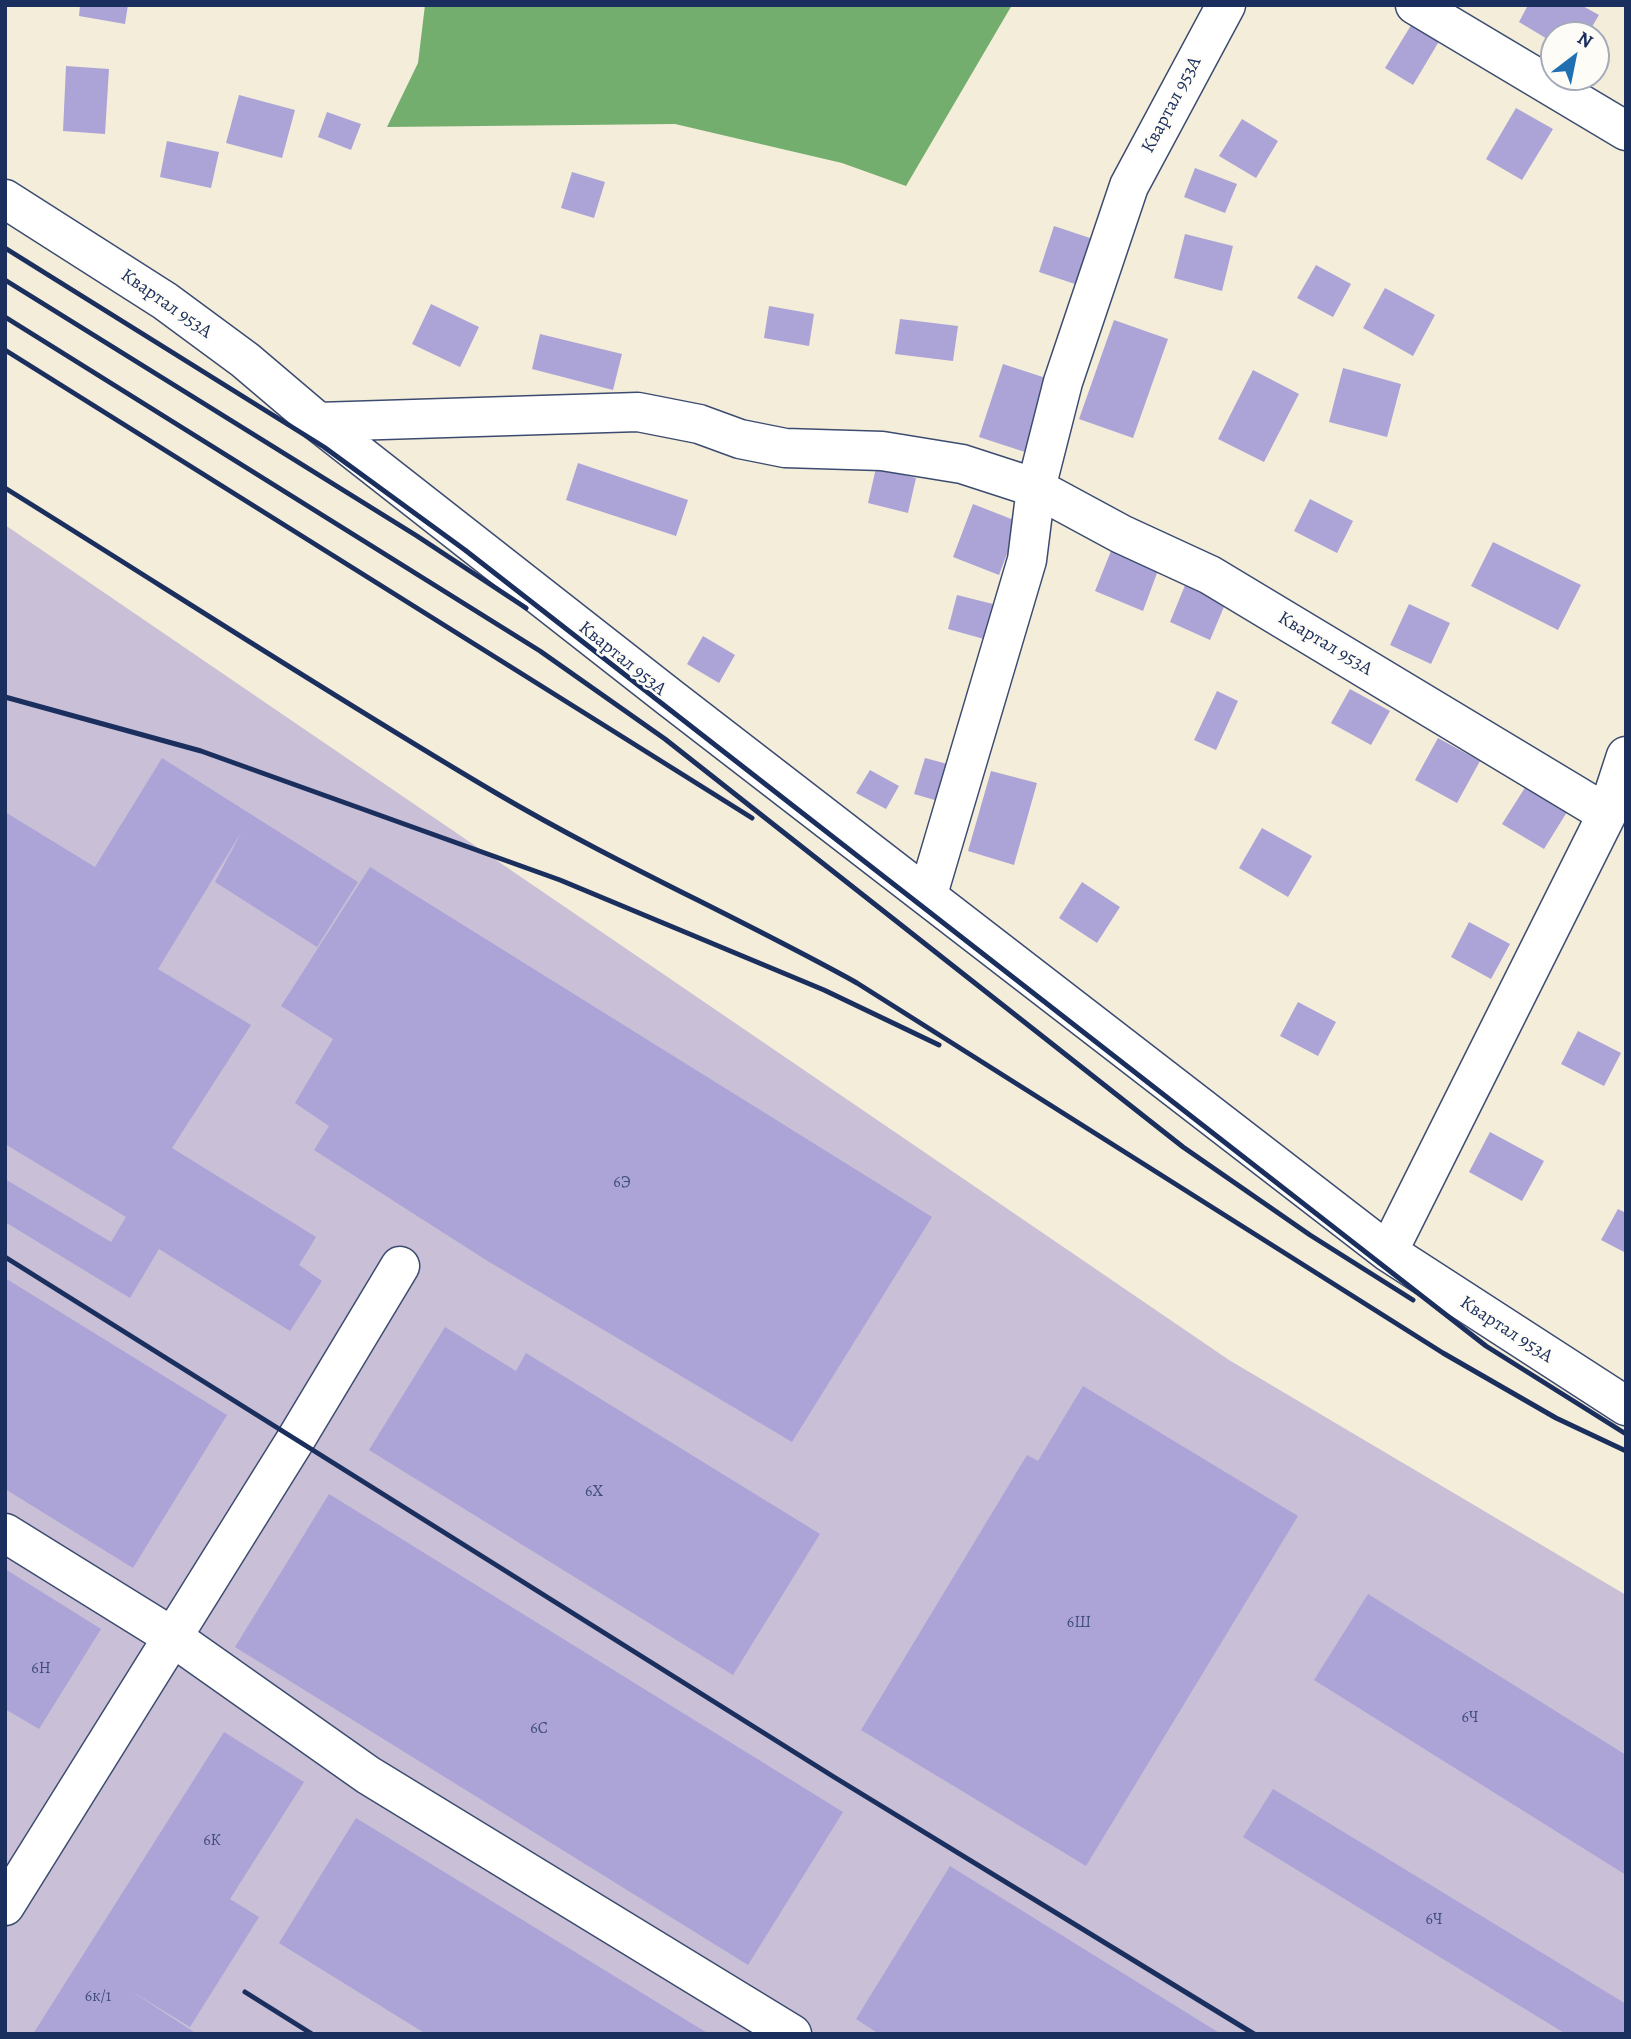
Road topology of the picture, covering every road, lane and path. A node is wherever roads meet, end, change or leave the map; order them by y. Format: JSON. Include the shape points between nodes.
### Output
{"nodes":[{"id":1,"x":1226,"y":5,"type":"edge"},
{"id":2,"x":1415,"y":5,"type":"edge"},
{"id":3,"x":1626,"y":131,"type":"edge"},
{"id":4,"x":5,"y":199,"type":"edge"},
{"id":5,"x":318,"y":422,"type":"junction"},
{"id":6,"x":1036,"y":488,"type":"junction"},
{"id":7,"x":1626,"y":756,"type":"edge"},
{"id":8,"x":1607,"y":814,"type":"junction"},
{"id":9,"x":928,"y":894,"type":"junction"},
{"id":10,"x":1388,"y":1252,"type":"junction"},
{"id":11,"x":400,"y":1266,"type":"dead end"},
{"id":12,"x":1626,"y":1406,"type":"edge"},
{"id":13,"x":5,"y":1533,"type":"edge"},
{"id":14,"x":171,"y":1636,"type":"junction"},
{"id":15,"x":5,"y":1906,"type":"edge"},
{"id":16,"x":792,"y":2034,"type":"edge"}],
"edges":[{"from":1,"to":6,"type":"street","name":"Квартал 953А","via":[[1129,186],[1063,382]]},
{"from":2,"to":3,"type":"street"},
{"from":4,"to":5,"type":"street","name":"Квартал 953А","via":[[165,301]]},
{"from":5,"to":6,"type":"street","name":"Квартал 953А","via":[[638,412],[785,448],[882,451],[962,464]]},
{"from":5,"to":9,"type":"street","name":"Квартал 953А"},
{"from":6,"to":8,"type":"street","name":"Квартал 953А","via":[[1210,575]]},
{"from":6,"to":9,"type":"street","name":"Квартал 953А","via":[[1027,560]]},
{"from":7,"to":8,"type":"street"},
{"from":8,"to":10,"type":"street"},
{"from":9,"to":10,"type":"street","name":"Квартал 953А"},
{"from":10,"to":12,"type":"street","name":"Квартал 953А"},
{"from":11,"to":14,"type":"street"},
{"from":13,"to":14,"type":"street"},
{"from":14,"to":15,"type":"street"},
{"from":14,"to":16,"type":"street","via":[[368,1775]]}]}
